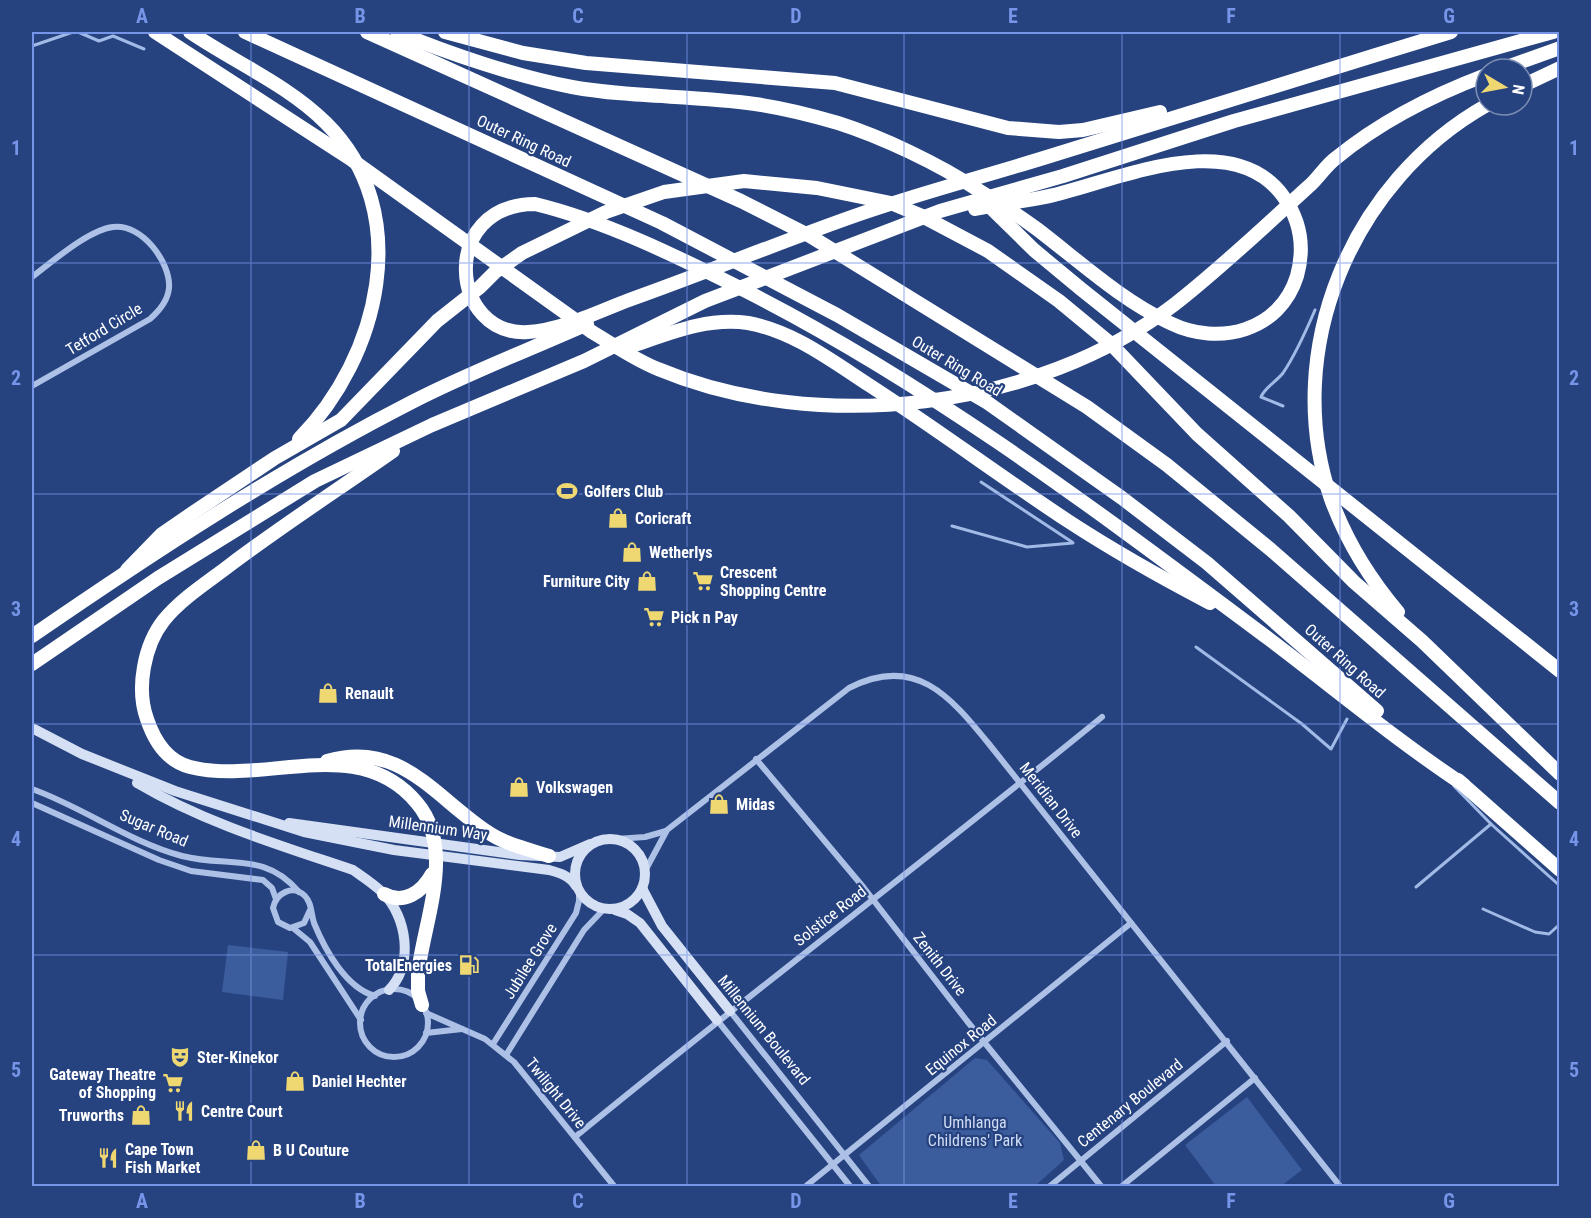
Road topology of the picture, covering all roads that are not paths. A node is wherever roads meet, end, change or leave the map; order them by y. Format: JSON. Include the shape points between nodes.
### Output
{"nodes":[{"id":1,"x":155,"y":32,"type":"edge"},
{"id":2,"x":190,"y":32,"type":"edge"},
{"id":3,"x":246,"y":32,"type":"edge"},
{"id":4,"x":367,"y":32,"type":"edge"},
{"id":5,"x":397,"y":32,"type":"edge"},
{"id":6,"x":445,"y":32,"type":"edge"},
{"id":7,"x":1451,"y":32,"type":"edge"},
{"id":8,"x":1553,"y":32,"type":"edge"},
{"id":9,"x":1560,"y":48,"type":"edge"},
{"id":10,"x":1534,"y":57,"type":"edge"},
{"id":11,"x":1560,"y":68,"type":"edge"},
{"id":12,"x":1474,"y":80,"type":"edge"},
{"id":13,"x":1534,"y":80,"type":"edge"},
{"id":14,"x":1230,"y":100,"type":"junction"},
{"id":15,"x":1474,"y":113,"type":"edge"},
{"id":16,"x":973,"y":186,"type":"junction"},
{"id":17,"x":940,"y":211,"type":"junction"},
{"id":18,"x":32,"y":277,"type":"edge"},
{"id":19,"x":693,"y":277,"type":"junction"},
{"id":20,"x":584,"y":361,"type":"junction"},
{"id":21,"x":32,"y":386,"type":"edge"},
{"id":22,"x":432,"y":425,"type":"junction"},
{"id":23,"x":290,"y":449,"type":"junction"},
{"id":24,"x":127,"y":570,"type":"junction"},
{"id":25,"x":32,"y":636,"type":"edge"},
{"id":26,"x":1269,"y":639,"type":"junction"},
{"id":27,"x":1422,"y":642,"type":"junction"},
{"id":28,"x":32,"y":664,"type":"edge"},
{"id":29,"x":1560,"y":671,"type":"edge"},
{"id":30,"x":1102,"y":717,"type":"dead end"},
{"id":31,"x":32,"y":728,"type":"edge"},
{"id":32,"x":756,"y":759,"type":"junction"},
{"id":33,"x":313,"y":765,"type":"junction"},
{"id":34,"x":108,"y":766,"type":"junction"},
{"id":35,"x":1560,"y":774,"type":"edge"},
{"id":36,"x":1021,"y":783,"type":"junction"},
{"id":37,"x":1464,"y":785,"type":"junction"},
{"id":38,"x":32,"y":789,"type":"edge"},
{"id":39,"x":32,"y":803,"type":"edge"},
{"id":40,"x":1560,"y":803,"type":"edge"},
{"id":41,"x":279,"y":823,"type":"junction"},
{"id":42,"x":667,"y":830,"type":"junction"},
{"id":43,"x":616,"y":839,"type":"junction"},
{"id":44,"x":590,"y":844,"type":"junction"},
{"id":45,"x":549,"y":856,"type":"junction"},
{"id":46,"x":436,"y":864,"type":"junction"},
{"id":47,"x":1560,"y":870,"type":"edge"},
{"id":48,"x":645,"y":871,"type":"junction"},
{"id":49,"x":578,"y":887,"type":"junction"},
{"id":50,"x":642,"y":888,"type":"junction"},
{"id":51,"x":299,"y":892,"type":"junction"},
{"id":52,"x":384,"y":894,"type":"junction"},
{"id":53,"x":276,"y":899,"type":"junction"},
{"id":54,"x":873,"y":900,"type":"junction"},
{"id":55,"x":609,"y":909,"type":"junction"},
{"id":56,"x":310,"y":910,"type":"junction"},
{"id":57,"x":1131,"y":922,"type":"junction"},
{"id":58,"x":293,"y":928,"type":"junction"},
{"id":59,"x":389,"y":990,"type":"junction"},
{"id":60,"x":375,"y":996,"type":"junction"},
{"id":61,"x":424,"y":1009,"type":"junction"},
{"id":62,"x":730,"y":1011,"type":"junction"},
{"id":63,"x":717,"y":1020,"type":"junction"},
{"id":64,"x":361,"y":1021,"type":"junction"},
{"id":65,"x":465,"y":1029,"type":"junction"},
{"id":66,"x":426,"y":1033,"type":"junction"},
{"id":67,"x":1227,"y":1041,"type":"junction"},
{"id":68,"x":984,"y":1043,"type":"junction"},
{"id":69,"x":493,"y":1044,"type":"junction"},
{"id":70,"x":506,"y":1055,"type":"junction"},
{"id":71,"x":1255,"y":1078,"type":"junction"},
{"id":72,"x":575,"y":1137,"type":"junction"},
{"id":73,"x":845,"y":1156,"type":"junction"},
{"id":74,"x":1082,"y":1160,"type":"junction"},
{"id":75,"x":834,"y":1166,"type":"junction"},
{"id":76,"x":614,"y":1186,"type":"edge"},
{"id":77,"x":806,"y":1186,"type":"edge"},
{"id":78,"x":850,"y":1186,"type":"edge"},
{"id":79,"x":869,"y":1186,"type":"edge"},
{"id":80,"x":1050,"y":1186,"type":"edge"},
{"id":81,"x":1101,"y":1186,"type":"edge"},
{"id":82,"x":1122,"y":1186,"type":"edge"},
{"id":83,"x":1340,"y":1186,"type":"edge"}],
"edges":[{"from":1,"to":12,"type":"highway","via":[[352,160],[625,352],[658,369],[722,389],[793,403],[852,406],[947,398],[1020,381],[1116,343],[1174,305],[1311,185],[1334,159],[1401,115]]},
{"from":2,"to":23,"type":"highway","via":[[285,92],[327,124],[357,165],[379,230],[378,278],[369,319],[345,379],[323,413]]},
{"from":3,"to":37,"type":"highway","name":"Outer Ring Road","via":[[662,223],[837,315],[988,403],[1207,563]]},
{"from":4,"to":40,"type":"highway","name":"Outer Ring Road","via":[[810,236],[1087,407],[1167,465],[1270,549]]},
{"from":5,"to":16,"type":"highway","via":[[476,60],[570,86],[753,104],[806,114],[863,132]]},
{"from":6,"to":14,"type":"highway","via":[[523,53],[586,63],[835,83],[1008,128],[1038,131],[1083,130],[1183,105]]},
{"from":7,"to":14,"type":"highway"},
{"from":8,"to":17,"type":"highway","via":[[1234,122]]},
{"from":9,"to":10,"type":"highway"},
{"from":11,"to":13,"type":"highway"},
{"from":14,"to":19,"type":"highway","via":[[858,214]]},
{"from":15,"to":27,"type":"highway","via":[[1458,122],[1400,177],[1352,242],[1317,350],[1319,441],[1331,498],[1379,588]]},
{"from":16,"to":17,"type":"highway","via":[[1034,227],[1131,300],[1172,324],[1211,333],[1245,330],[1274,315],[1294,284],[1302,245],[1295,215],[1274,183],[1247,167],[1231,163],[1182,162],[1062,194],[971,209]]},
{"from":16,"to":29,"type":"highway","via":[[1008,226],[1081,289]]},
{"from":17,"to":20,"type":"highway","via":[[705,301]]},
{"from":18,"to":21,"type":"street","name":"Tetford Circle","via":[[101,230],[122,226],[148,239],[169,290],[150,319]]},
{"from":19,"to":24,"type":"highway","via":[[412,402],[225,508]]},
{"from":19,"to":26,"type":"highway","via":[[563,324],[527,332],[508,331],[493,323],[472,298],[466,264],[468,247],[476,231],[489,218],[517,205],[552,208],[657,248],[772,305],[951,410]]},
{"from":20,"to":22,"type":"highway"},
{"from":20,"to":26,"type":"highway","via":[[704,323],[750,324],[786,335],[940,431],[1068,521]]},
{"from":22,"to":28,"type":"highway","via":[[315,482],[232,530]]},
{"from":22,"to":33,"type":"highway","via":[[184,599],[159,628],[145,662],[144,710],[152,735],[173,759],[187,767],[215,772]]},
{"from":23,"to":24,"type":"highway","via":[[162,534]]},
{"from":23,"to":27,"type":"highway","via":[[341,420],[453,308],[522,253],[606,212],[664,192],[744,181],[817,188],[891,203],[922,216],[1017,270],[1112,344],[1197,434]]},
{"from":24,"to":25,"type":"highway"},
{"from":26,"to":37,"type":"highway"},
{"from":27,"to":35,"type":"highway"},
{"from":30,"to":36,"type":"street","name":"Solstice Road"},
{"from":31,"to":34,"type":"street","name":"Millennium Way"},
{"from":32,"to":36,"type":"street","name":"Meridian Drive","via":[[849,688],[865,679],[896,676],[933,685],[951,700]]},
{"from":32,"to":42,"type":"street","name":"Meridian Drive"},
{"from":32,"to":54,"type":"street","name":"Zenith Drive"},
{"from":33,"to":45,"type":"highway","via":[[360,755],[395,764],[417,776],[487,832]]},
{"from":33,"to":46,"type":"highway","via":[[369,769],[402,786],[429,822]]},
{"from":34,"to":41,"type":"street","name":"Millennium Way"},
{"from":34,"to":52,"type":"street","via":[[217,824],[353,870]]},
{"from":36,"to":54,"type":"street","name":"Solstice Road"},
{"from":36,"to":57,"type":"street","name":"Meridian Drive"},
{"from":37,"to":47,"type":"highway","name":"Outer Ring Road"},
{"from":38,"to":51,"type":"street","name":"Sugar Road","via":[[182,856],[276,870]]},
{"from":39,"to":53,"type":"street","name":"Sugar Road","via":[[191,871],[263,880]]},
{"from":41,"to":45,"type":"street","name":"Millennium Way"},
{"from":41,"to":49,"type":"street","name":"Millennium Way","via":[[334,839],[560,873]]},
{"from":42,"to":43,"type":"street","name":"Meridian Drive","via":[[645,837]]},
{"from":42,"to":48,"type":"street","name":"Meridian Drive"},
{"from":43,"to":44,"type":"street"},
{"from":43,"to":48,"type":"street","via":[[637,851]]},
{"from":44,"to":45,"type":"street","name":"Millennium Way","via":[[568,855]]},
{"from":44,"to":49,"type":"street","via":[[575,866]]},
{"from":46,"to":52,"type":"highway","via":[[428,881],[413,895],[399,899]]},
{"from":46,"to":61,"type":"highway","via":[[418,973]]},
{"from":48,"to":50,"type":"street"},
{"from":49,"to":55,"type":"street","name":"Millennium Boulevard","via":[[586,900]]},
{"from":49,"to":69,"type":"street","name":"Jubilee Grove","via":[[576,914]]},
{"from":50,"to":55,"type":"street","via":[[632,902]]},
{"from":50,"to":62,"type":"street","name":"Millennium Boulevard","via":[[662,926]]},
{"from":51,"to":53,"type":"street","via":[[286,891]]},
{"from":51,"to":56,"type":"street","via":[[307,899]]},
{"from":52,"to":59,"type":"street","via":[[396,912],[404,944],[401,973]]},
{"from":53,"to":58,"type":"street","via":[[276,919]]},
{"from":54,"to":62,"type":"street","name":"Solstice Road"},
{"from":54,"to":68,"type":"street","name":"Zenith Drive"},
{"from":55,"to":63,"type":"street","name":"Millennium Boulevard","via":[[640,923]]},
{"from":55,"to":70,"type":"street","name":"Jubilee Grove","via":[[588,925]]},
{"from":56,"to":58,"type":"street","via":[[304,923]]},
{"from":56,"to":60,"type":"street","via":[[317,930],[350,983]]},
{"from":57,"to":67,"type":"street","name":"Meridian Drive"},
{"from":57,"to":68,"type":"street","name":"Equinox Road"},
{"from":58,"to":64,"type":"street","via":[[310,942]]},
{"from":59,"to":60,"type":"street"},
{"from":59,"to":61,"type":"street","via":[[408,992]]},
{"from":60,"to":64,"type":"street","via":[[365,1006]]},
{"from":61,"to":65,"type":"street","name":"Twilight Drive"},
{"from":61,"to":66,"type":"street"},
{"from":62,"to":63,"type":"street","name":"Solstice Road"},
{"from":62,"to":73,"type":"street","name":"Millennium Boulevard"},
{"from":63,"to":72,"type":"street","name":"Solstice Road"},
{"from":63,"to":75,"type":"street","name":"Millennium Boulevard"},
{"from":64,"to":66,"type":"street","via":[[369,1045],[391,1057],[412,1052]]},
{"from":65,"to":66,"type":"street"},
{"from":65,"to":69,"type":"street","name":"Twilight Drive"},
{"from":67,"to":71,"type":"street","name":"Meridian Drive"},
{"from":67,"to":74,"type":"street","name":"Centenary Boulevard"},
{"from":68,"to":73,"type":"street","name":"Equinox Road"},
{"from":68,"to":74,"type":"street","name":"Zenith Drive"},
{"from":69,"to":70,"type":"street","name":"Twilight Drive"},
{"from":70,"to":72,"type":"street","name":"Twilight Drive"},
{"from":71,"to":82,"type":"street"},
{"from":71,"to":83,"type":"street","name":"Meridian Drive"},
{"from":72,"to":76,"type":"street","name":"Twilight Drive"},
{"from":73,"to":75,"type":"street","name":"Equinox Road"},
{"from":73,"to":79,"type":"street","name":"Millennium Boulevard"},
{"from":74,"to":80,"type":"street","name":"Centenary Boulevard"},
{"from":74,"to":81,"type":"street","name":"Zenith Drive"},
{"from":75,"to":77,"type":"street","name":"Equinox Road"},
{"from":75,"to":78,"type":"street","name":"Millennium Boulevard"}]}
